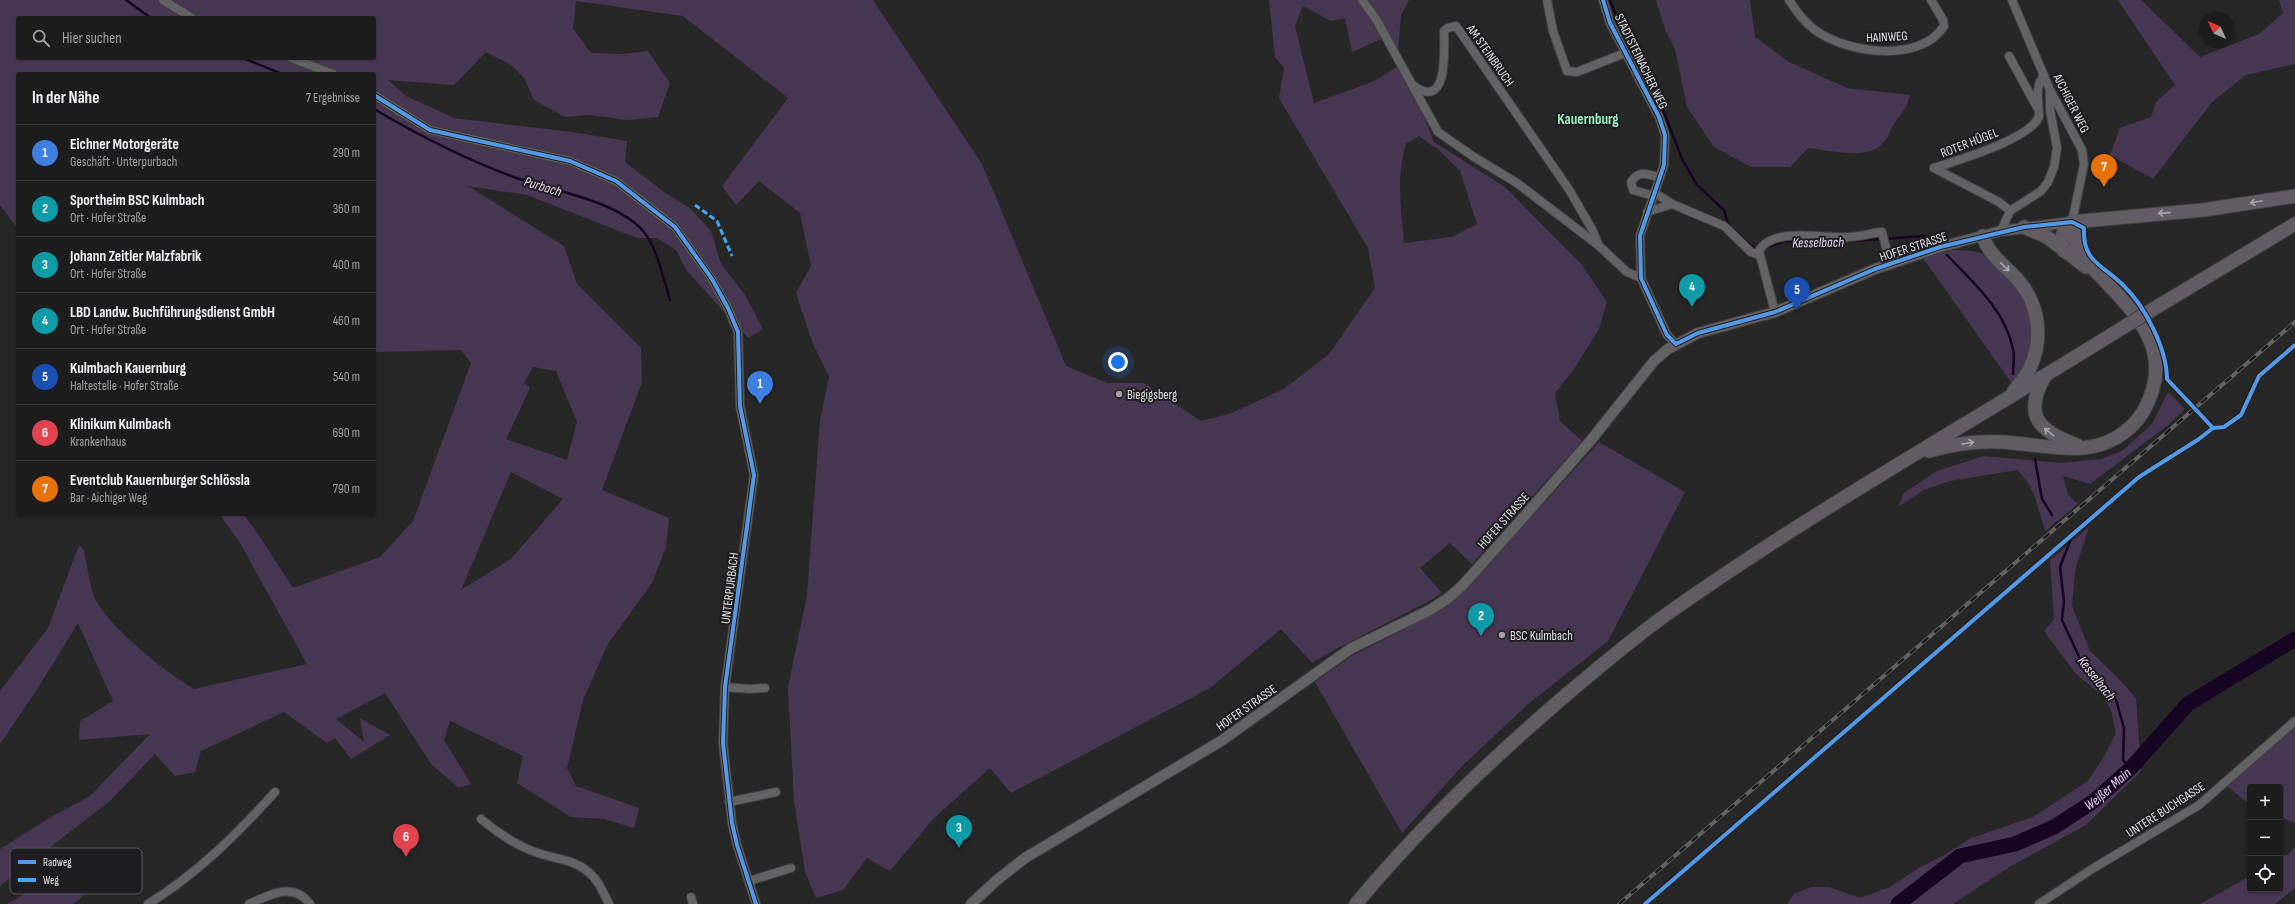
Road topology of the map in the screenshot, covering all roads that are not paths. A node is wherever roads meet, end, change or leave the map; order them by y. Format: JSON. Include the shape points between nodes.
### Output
{"nodes":[{"id":1,"x":163,"y":0,"type":"edge"},
{"id":2,"x":1362,"y":0,"type":"edge"},
{"id":3,"x":1547,"y":0,"type":"edge"},
{"id":4,"x":1604,"y":0,"type":"edge"},
{"id":5,"x":1789,"y":0,"type":"edge"},
{"id":6,"x":1931,"y":0,"type":"edge"},
{"id":7,"x":2012,"y":0,"type":"edge"},
{"id":8,"x":189,"y":16,"type":"edge"},
{"id":9,"x":1625,"y":53,"type":"junction"},
{"id":10,"x":2009,"y":56,"type":"dead end"},
{"id":11,"x":296,"y":60,"type":"edge"},
{"id":12,"x":328,"y":72,"type":"edge"},
{"id":13,"x":2044,"y":75,"type":"junction"},
{"id":14,"x":1414,"y":86,"type":"junction"},
{"id":15,"x":2050,"y":90,"type":"junction"},
{"id":16,"x":376,"y":96,"type":"edge"},
{"id":17,"x":2039,"y":111,"type":"junction"},
{"id":18,"x":1660,"y":178,"type":"junction"},
{"id":19,"x":1654,"y":195,"type":"junction"},
{"id":20,"x":2295,"y":196,"type":"edge"},
{"id":21,"x":1672,"y":204,"type":"junction"},
{"id":22,"x":2010,"y":211,"type":"junction"},
{"id":23,"x":1647,"y":212,"type":"junction"},
{"id":24,"x":2072,"y":222,"type":"junction"},
{"id":25,"x":2295,"y":224,"type":"edge"},
{"id":26,"x":2024,"y":227,"type":"junction"},
{"id":27,"x":2000,"y":231,"type":"junction"},
{"id":28,"x":1983,"y":236,"type":"junction"},
{"id":29,"x":1598,"y":245,"type":"junction"},
{"id":30,"x":1760,"y":251,"type":"junction"},
{"id":31,"x":2064,"y":251,"type":"junction"},
{"id":32,"x":1890,"y":264,"type":"junction"},
{"id":33,"x":2100,"y":276,"type":"junction"},
{"id":34,"x":1641,"y":278,"type":"junction"},
{"id":35,"x":1775,"y":312,"type":"junction"},
{"id":36,"x":1676,"y":344,"type":"junction"},
{"id":37,"x":2045,"y":376,"type":"junction"},
{"id":38,"x":2012,"y":394,"type":"junction"},
{"id":39,"x":2084,"y":448,"type":"junction"},
{"id":40,"x":1916,"y":455,"type":"junction"},
{"id":41,"x":725,"y":687,"type":"junction"},
{"id":42,"x":765,"y":688,"type":"dead end"},
{"id":43,"x":2295,"y":721,"type":"edge"},
{"id":44,"x":275,"y":792,"type":"dead end"},
{"id":45,"x":776,"y":792,"type":"dead end"},
{"id":46,"x":729,"y":802,"type":"junction"},
{"id":47,"x":480,"y":819,"type":"dead end"},
{"id":48,"x":791,"y":868,"type":"dead end"},
{"id":49,"x":749,"y":881,"type":"junction"},
{"id":50,"x":148,"y":904,"type":"edge"},
{"id":51,"x":249,"y":904,"type":"edge"},
{"id":52,"x":310,"y":904,"type":"edge"},
{"id":53,"x":609,"y":904,"type":"edge"},
{"id":54,"x":756,"y":904,"type":"edge"},
{"id":55,"x":971,"y":904,"type":"edge"},
{"id":56,"x":1356,"y":904,"type":"edge"},
{"id":57,"x":2039,"y":904,"type":"edge"}],
"edges":[{"from":1,"to":8,"type":"street"},
{"from":2,"to":14,"type":"street","via":[[1376,19]]},
{"from":3,"to":9,"type":"street","name":"STADTSTEINACHER WEG","via":[[1552,31],[1567,72],[1577,72]]},
{"from":4,"to":9,"type":"street","name":"STADTSTEINACHER WEG","via":[[1610,23]]},
{"from":5,"to":6,"type":"street","name":"HAINWEG","via":[[1807,24],[1824,36],[1851,47],[1875,51],[1907,49],[1933,39],[1944,26]]},
{"from":7,"to":13,"type":"street","name":"AICHIGER WEG"},
{"from":9,"to":18,"type":"street","name":"STADTSTEINACHER WEG","via":[[1659,117],[1665,135],[1666,155]]},
{"from":10,"to":17,"type":"street"},
{"from":11,"to":12,"type":"street"},
{"from":13,"to":15,"type":"street","name":"AICHIGER WEG"},
{"from":13,"to":17,"type":"street","via":[[2037,91]]},
{"from":14,"to":29,"type":"street","name":"AM STEINBRUCH","via":[[1438,132],[1517,183]]},
{"from":14,"to":29,"type":"street","name":"AM STEINBRUCH","via":[[1428,92],[1437,86],[1444,69],[1444,31],[1456,26],[1570,191]]},
{"from":15,"to":22,"type":"street","via":[[2049,102],[2057,148],[2054,167],[2041,191]]},
{"from":15,"to":24,"type":"street","name":"AICHIGER WEG","via":[[2082,150],[2084,164]]},
{"from":16,"to":41,"type":"street","name":"UNTERPURBACH","via":[[430,130],[570,161],[616,181],[675,227],[712,279],[738,332],[740,406],[754,476]]},
{"from":17,"to":22,"type":"street","name":"ROTER HÜGEL","via":[[2038,120],[2012,139],[1934,168],[1999,202]]},
{"from":18,"to":19,"type":"street","name":"STADTSTEINACHER WEG"},
{"from":18,"to":19,"type":"street","via":[[1644,172],[1636,175],[1631,182],[1633,190]]},
{"from":19,"to":21,"type":"street"},
{"from":19,"to":23,"type":"street","name":"STADTSTEINACHER WEG"},
{"from":20,"to":24,"type":"highway","one_way":true,"via":[[2203,210]]},
{"from":21,"to":23,"type":"street"},
{"from":21,"to":30,"type":"street","via":[[1724,226],[1751,252]]},
{"from":22,"to":27,"type":"street"},
{"from":23,"to":34,"type":"street","via":[[1640,236]]},
{"from":24,"to":26,"type":"street","name":"HOFER STRASSE"},
{"from":24,"to":31,"type":"highway","via":[[2063,231],[2061,240]]},
{"from":24,"to":33,"type":"highway","via":[[2077,248]]},
{"from":25,"to":37,"type":"highway","bridge":true},
{"from":26,"to":27,"type":"street","name":"HOFER STRASSE"},
{"from":26,"to":31,"type":"highway","via":[[2047,237]]},
{"from":27,"to":28,"type":"street","name":"HOFER STRASSE"},
{"from":28,"to":32,"type":"street","name":"HOFER STRASSE"},
{"from":28,"to":38,"type":"highway","one_way":true,"via":[[1987,249],[2018,280],[2029,295],[2036,312],[2037,344],[2031,366]]},
{"from":29,"to":34,"type":"street","name":"AM STEINBRUCH","via":[[1627,272]]},
{"from":30,"to":32,"type":"street","via":[[1767,242],[1787,236],[1850,237],[1882,232]]},
{"from":30,"to":35,"type":"street"},
{"from":31,"to":33,"type":"highway"},
{"from":32,"to":35,"type":"street","name":"HOFER STRASSE"},
{"from":33,"to":39,"type":"highway","via":[[2120,295],[2147,331],[2156,366],[2155,382],[2151,398],[2139,417],[2123,434],[2109,442]]},
{"from":34,"to":36,"type":"street","via":[[1667,335]]},
{"from":35,"to":36,"type":"street","name":"HOFER STRASSE","via":[[1698,333]]},
{"from":36,"to":55,"type":"street","name":"HOFER STRASSE","via":[[1654,361],[1591,440],[1462,586],[1447,599],[1350,649],[1221,741],[1025,858]]},
{"from":37,"to":38,"type":"highway"},
{"from":39,"to":37,"type":"highway","one_way":true,"via":[[2054,437],[2044,429],[2037,418],[2034,404],[2037,390]]},
{"from":38,"to":40,"type":"highway"},
{"from":40,"to":39,"type":"highway","one_way":true,"via":[[1979,442]]},
{"from":40,"to":56,"type":"highway","via":[[1764,548],[1665,615],[1597,668],[1467,784],[1412,840]]},
{"from":41,"to":42,"type":"street"},
{"from":41,"to":46,"type":"street","name":"UNTERPURBACH","via":[[723,742]]},
{"from":43,"to":57,"type":"street","name":"UNTERE BUCHGASSE","via":[[2199,805]]},
{"from":44,"to":50,"type":"street","via":[[219,850],[171,890]]},
{"from":45,"to":46,"type":"street"},
{"from":46,"to":49,"type":"street","name":"UNTERPURBACH","via":[[736,845]]},
{"from":47,"to":53,"type":"street","via":[[498,834],[516,843],[540,854],[573,862],[587,871],[598,883]]},
{"from":48,"to":49,"type":"street"},
{"from":49,"to":54,"type":"street","name":"UNTERPURBACH"},
{"from":51,"to":52,"type":"street","via":[[274,893],[290,892],[305,896]]}]}
